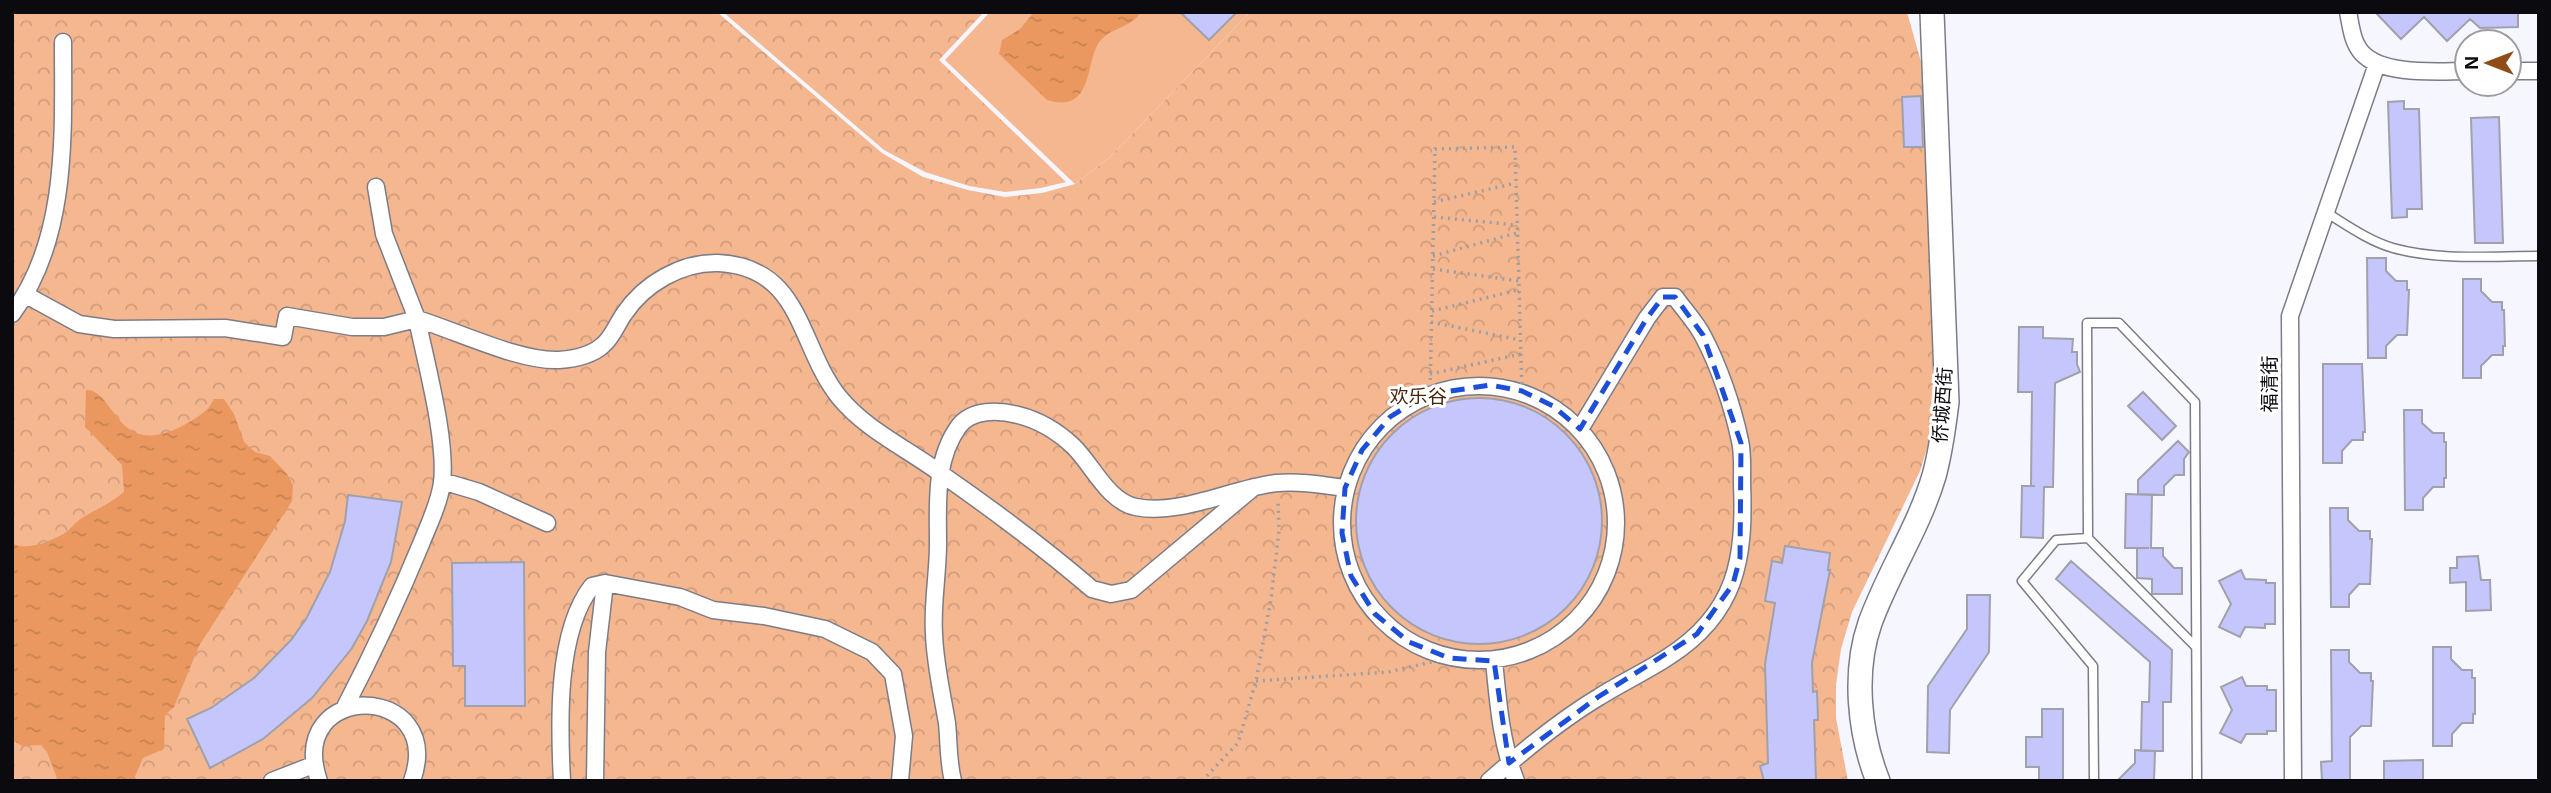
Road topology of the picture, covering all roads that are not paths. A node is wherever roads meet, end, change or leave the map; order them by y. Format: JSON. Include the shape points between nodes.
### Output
{"nodes":[{"id":1,"x":1932,"y":12,"type":"edge"},
{"id":2,"x":2348,"y":12,"type":"edge"},
{"id":3,"x":63,"y":42,"type":"dead end"},
{"id":4,"x":2377,"y":64,"type":"junction"},
{"id":5,"x":2453,"y":71,"type":"edge"},
{"id":6,"x":376,"y":187,"type":"dead end"},
{"id":7,"x":2327,"y":213,"type":"junction"},
{"id":8,"x":2539,"y":256,"type":"edge"},
{"id":9,"x":26,"y":295,"type":"junction"},
{"id":10,"x":12,"y":314,"type":"edge"},
{"id":11,"x":417,"y":319,"type":"junction"},
{"id":12,"x":1580,"y":429,"type":"junction"},
{"id":13,"x":940,"y":472,"type":"junction"},
{"id":14,"x":442,"y":481,"type":"junction"},
{"id":15,"x":1254,"y":487,"type":"junction"},
{"id":16,"x":1345,"y":488,"type":"junction"},
{"id":17,"x":547,"y":523,"type":"dead end"},
{"id":18,"x":2088,"y":538,"type":"junction"},
{"id":19,"x":605,"y":583,"type":"junction"},
{"id":20,"x":2196,"y":647,"type":"junction"},
{"id":21,"x":1493,"y":661,"type":"junction"},
{"id":22,"x":344,"y":709,"type":"junction"},
{"id":23,"x":1509,"y":764,"type":"junction"},
{"id":24,"x":313,"y":765,"type":"junction"},
{"id":25,"x":272,"y":781,"type":"edge"},
{"id":26,"x":319,"y":781,"type":"edge"},
{"id":27,"x":412,"y":781,"type":"edge"},
{"id":28,"x":562,"y":781,"type":"edge"},
{"id":29,"x":595,"y":781,"type":"edge"},
{"id":30,"x":900,"y":781,"type":"edge"},
{"id":31,"x":953,"y":781,"type":"edge"},
{"id":32,"x":1489,"y":781,"type":"edge"},
{"id":33,"x":1516,"y":781,"type":"edge"},
{"id":34,"x":1878,"y":781,"type":"edge"},
{"id":35,"x":2094,"y":781,"type":"edge"},
{"id":36,"x":2197,"y":781,"type":"edge"},
{"id":37,"x":2293,"y":781,"type":"edge"}],
"edges":[{"from":1,"to":34,"type":"street","name":"侨城西街","via":[[1947,402],[1934,477],[1870,625],[1862,658],[1865,736]]},
{"from":2,"to":4,"type":"street","via":[[2353,38],[2362,54]]},
{"from":3,"to":9,"type":"street","via":[[63,141],[54,210],[43,257]]},
{"from":4,"to":5,"type":"street"},
{"from":4,"to":7,"type":"street","name":"福清街"},
{"from":6,"to":11,"type":"street","via":[[384,234]]},
{"from":7,"to":8,"type":"lane","via":[[2358,233],[2428,255]]},
{"from":7,"to":37,"type":"street","name":"福清街","via":[[2290,316]]},
{"from":9,"to":10,"type":"street"},
{"from":9,"to":11,"type":"street","via":[[79,324],[114,329],[225,328],[284,337],[287,316],[352,327],[384,327]]},
{"from":11,"to":13,"type":"street","via":[[539,360],[584,356],[604,345],[636,299],[662,278],[697,265],[738,267],[775,286],[789,301],[826,379],[854,414]]},
{"from":11,"to":14,"type":"street","via":[[441,449]]},
{"from":12,"to":16,"type":"street","via":[[1553,406],[1522,391],[1490,385],[1457,386],[1430,394],[1390,417],[1362,450]]},
{"from":12,"to":21,"type":"street","via":[[1602,460],[1614,496],[1616,534],[1608,572],[1590,605],[1563,633],[1530,652]]},
{"from":12,"to":23,"type":"street","via":[[1647,318],[1663,297],[1675,297],[1703,335],[1741,443],[1740,558],[1733,584],[1697,635],[1598,697]]},
{"from":13,"to":15,"type":"street","via":[[960,424],[989,412],[1016,414],[1052,429],[1111,491],[1135,507],[1168,507]]},
{"from":13,"to":15,"type":"street","via":[[1092,589],[1111,594],[1130,590],[1146,579]]},
{"from":13,"to":31,"type":"street","via":[[933,632]]},
{"from":14,"to":17,"type":"street","via":[[479,492]]},
{"from":14,"to":22,"type":"street","via":[[410,572]]},
{"from":15,"to":16,"type":"street","via":[[1309,483]]},
{"from":16,"to":21,"type":"street","via":[[1342,533],[1352,576],[1375,614],[1409,642],[1449,658]]},
{"from":18,"to":20,"type":"lane"},
{"from":18,"to":20,"type":"lane","via":[[2087,323],[2119,323],[2195,402]]},
{"from":18,"to":35,"type":"lane","via":[[2056,540],[2022,581],[2093,666]]},
{"from":19,"to":28,"type":"street","via":[[592,586],[584,596],[563,669]]},
{"from":19,"to":29,"type":"street","via":[[597,652]]},
{"from":19,"to":30,"type":"street","via":[[680,597],[713,610],[825,629],[873,652],[893,674],[904,736]]},
{"from":20,"to":36,"type":"lane"},
{"from":21,"to":23,"type":"street"},
{"from":22,"to":24,"type":"street","via":[[320,731]]},
{"from":22,"to":27,"type":"street","via":[[378,706],[405,723],[418,750]]},
{"from":23,"to":32,"type":"street"},
{"from":23,"to":33,"type":"street"},
{"from":24,"to":25,"type":"street"},
{"from":24,"to":26,"type":"street"}]}
